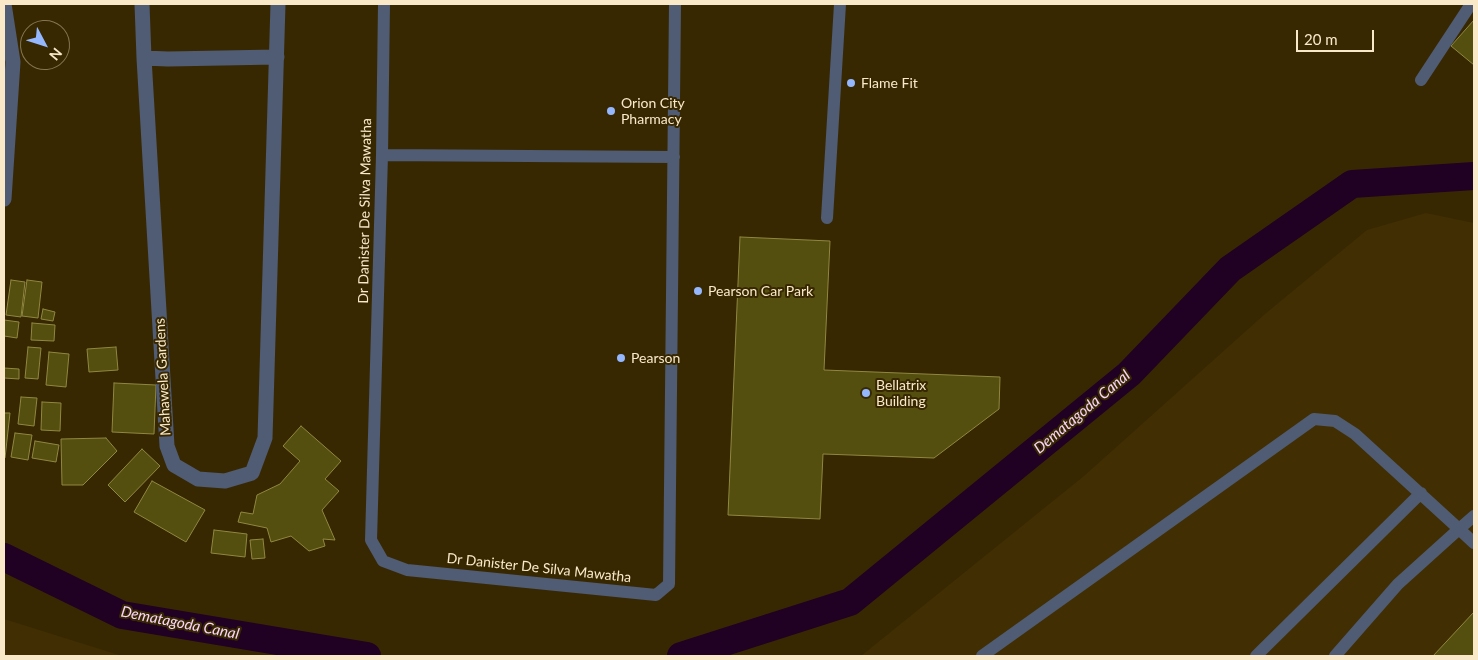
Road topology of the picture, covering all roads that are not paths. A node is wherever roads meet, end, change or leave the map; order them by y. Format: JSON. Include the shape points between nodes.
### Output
{"nodes":[{"id":1,"x":4,"y":4,"type":"edge"},
{"id":2,"x":142,"y":4,"type":"edge"},
{"id":3,"x":278,"y":4,"type":"edge"},
{"id":4,"x":384,"y":4,"type":"edge"},
{"id":5,"x":674,"y":4,"type":"edge"},
{"id":6,"x":840,"y":4,"type":"edge"},
{"id":7,"x":1471,"y":4,"type":"edge"},
{"id":8,"x":277,"y":57,"type":"junction"},
{"id":9,"x":144,"y":58,"type":"junction"},
{"id":10,"x":1421,"y":80,"type":"dead end"},
{"id":11,"x":382,"y":155,"type":"junction"},
{"id":12,"x":674,"y":157,"type":"junction"},
{"id":13,"x":4,"y":199,"type":"edge"},
{"id":14,"x":827,"y":218,"type":"dead end"},
{"id":15,"x":1421,"y":493,"type":"junction"},
{"id":16,"x":1474,"y":516,"type":"edge"},
{"id":17,"x":1459,"y":529,"type":"junction"},
{"id":18,"x":1474,"y":543,"type":"edge"},
{"id":19,"x":982,"y":656,"type":"edge"},
{"id":20,"x":1256,"y":656,"type":"edge"},
{"id":21,"x":1336,"y":656,"type":"edge"}],
"edges":[{"from":1,"to":13,"type":"street","via":[[14,62]]},
{"from":2,"to":9,"type":"street","name":"Mahawela Gardens"},
{"from":3,"to":8,"type":"street","name":"Mahawela Gardens"},
{"from":4,"to":11,"type":"lane","name":"Dr Danister De Silva Mawatha"},
{"from":5,"to":12,"type":"lane","name":"Dr Danister De Silva Mawatha"},
{"from":6,"to":14,"type":"lane"},
{"from":7,"to":10,"type":"lane"},
{"from":8,"to":9,"type":"street"},
{"from":8,"to":9,"type":"street","name":"Mahawela Gardens","via":[[265,438],[252,473],[225,481],[198,479],[174,465],[167,446]]},
{"from":11,"to":12,"type":"lane"},
{"from":11,"to":12,"type":"lane","name":"Dr Danister De Silva Mawatha","via":[[371,540],[383,561],[407,570],[656,595],[669,584]]},
{"from":15,"to":17,"type":"lane"},
{"from":15,"to":19,"type":"lane","via":[[1356,434],[1336,421],[1314,419]]},
{"from":15,"to":20,"type":"lane"},
{"from":16,"to":17,"type":"lane"},
{"from":17,"to":18,"type":"lane"},
{"from":17,"to":21,"type":"lane","via":[[1398,584]]}]}
